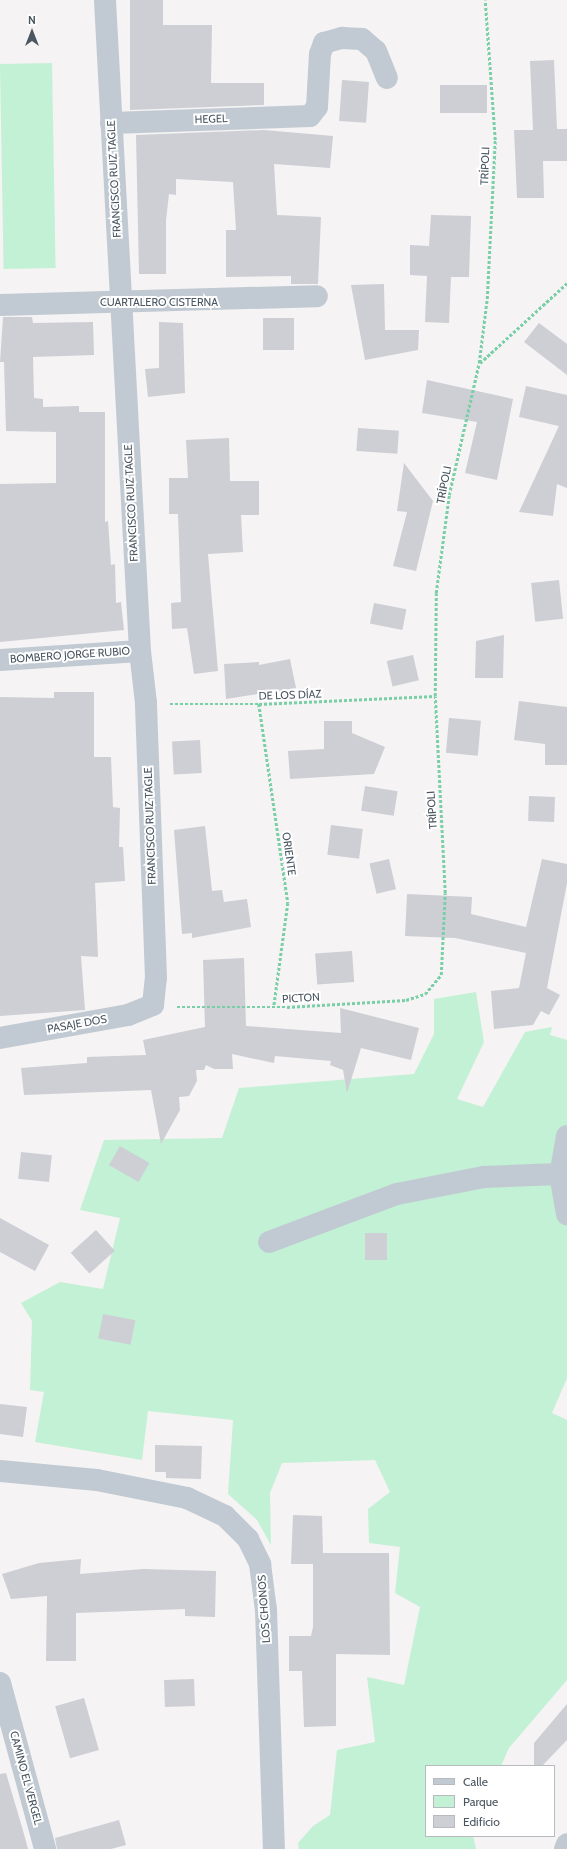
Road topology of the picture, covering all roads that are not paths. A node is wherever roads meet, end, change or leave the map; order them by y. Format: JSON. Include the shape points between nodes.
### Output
{"nodes":[{"id":1,"x":106,"y":0,"type":"edge"},
{"id":2,"x":387,"y":78,"type":"dead end"},
{"id":3,"x":111,"y":123,"type":"junction"},
{"id":4,"x":317,"y":296,"type":"dead end"},
{"id":5,"x":120,"y":301,"type":"junction"},
{"id":6,"x":0,"y":305,"type":"edge"},
{"id":7,"x":140,"y":651,"type":"junction"},
{"id":8,"x":0,"y":660,"type":"edge"},
{"id":9,"x":153,"y":1005,"type":"joint"},
{"id":10,"x":0,"y":1038,"type":"edge"},
{"id":11,"x":567,"y":1136,"type":"edge"},
{"id":12,"x":560,"y":1174,"type":"junction"},
{"id":13,"x":567,"y":1214,"type":"edge"},
{"id":14,"x":269,"y":1242,"type":"dead end"},
{"id":15,"x":0,"y":1471,"type":"edge"},
{"id":16,"x":0,"y":1683,"type":"edge"},
{"id":17,"x":567,"y":1844,"type":"edge"},
{"id":18,"x":45,"y":1849,"type":"edge"},
{"id":19,"x":274,"y":1849,"type":"edge"},
{"id":20,"x":565,"y":1849,"type":"edge"}],
"edges":[{"from":1,"to":3,"type":"street","name":"FRANCISCO RUIZ TAGLE"},
{"from":2,"to":3,"type":"street","name":"HEGEL","via":[[376,51],[362,39],[324,43],[320,54],[317,107],[310,116]]},
{"from":3,"to":5,"type":"street","name":"FRANCISCO RUIZ TAGLE"},
{"from":4,"to":5,"type":"street","name":"CUARTALERO CISTERNA","via":[[258,295],[219,302]]},
{"from":5,"to":6,"type":"street","name":"CUARTALERO CISTERNA"},
{"from":5,"to":7,"type":"street","name":"FRANCISCO RUIZ TAGLE"},
{"from":7,"to":8,"type":"street","name":"BOMBERO JORGE RUBIO"},
{"from":7,"to":9,"type":"street","name":"FRANCISCO RUIZ TAGLE","via":[[146,704],[156,978]]},
{"from":9,"to":10,"type":"street","name":"PASAJE DOS","via":[[128,1015]]},
{"from":11,"to":12,"type":"street"},
{"from":12,"to":13,"type":"street"},
{"from":12,"to":14,"type":"street","via":[[484,1177],[397,1194]]},
{"from":15,"to":19,"type":"street","name":"LOS CHONOS","via":[[97,1480],[187,1498],[225,1516],[248,1539],[260,1564],[266,1603]]},
{"from":16,"to":18,"type":"street","name":"CAMINO EL VERGEL"},
{"from":17,"to":20,"type":"street"}]}
